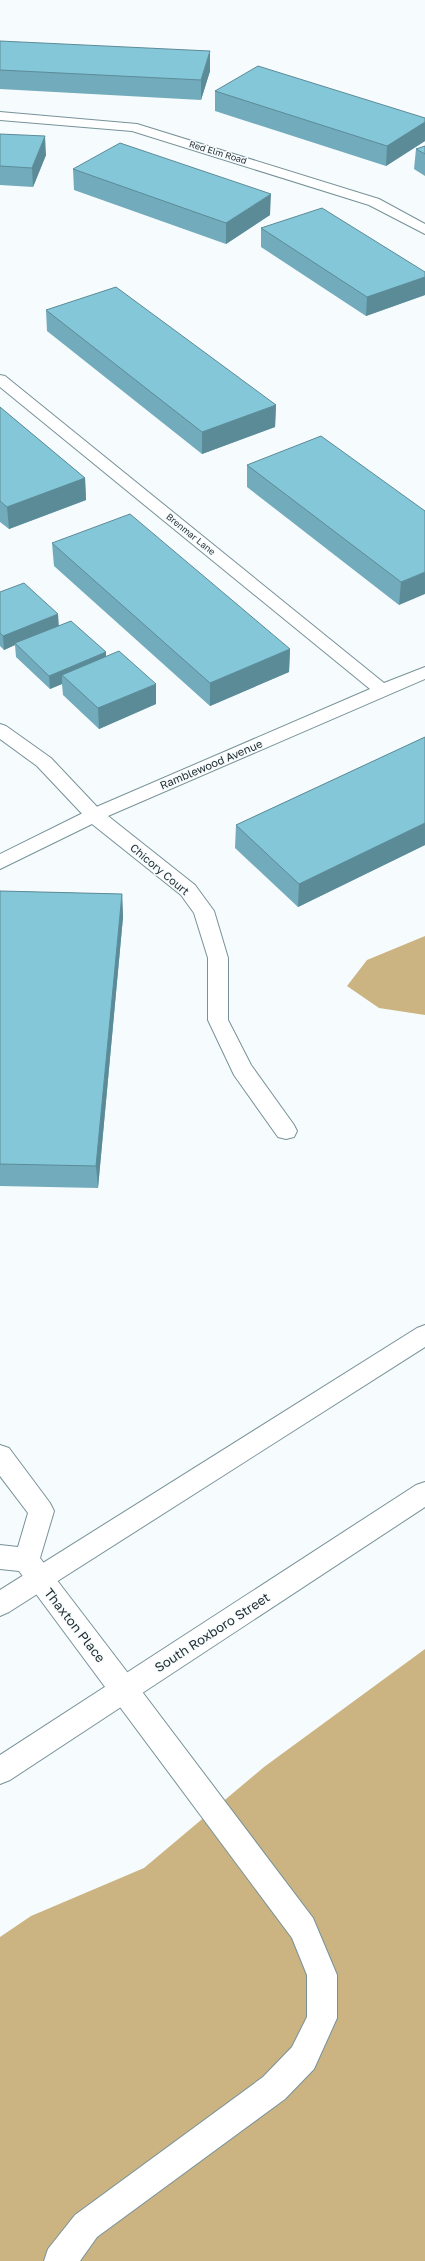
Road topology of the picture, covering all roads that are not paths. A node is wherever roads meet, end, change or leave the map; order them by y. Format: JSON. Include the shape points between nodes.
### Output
{"nodes":[{"id":1,"x":0,"y":116,"type":"edge"},
{"id":2,"x":425,"y":230,"type":"edge"},
{"id":3,"x":0,"y":379,"type":"edge"},
{"id":4,"x":425,"y":672,"type":"edge"},
{"id":5,"x":382,"y":690,"type":"junction"},
{"id":6,"x":0,"y":730,"type":"edge"},
{"id":7,"x":94,"y":815,"type":"junction"},
{"id":8,"x":0,"y":862,"type":"edge"},
{"id":9,"x":286,"y":1131,"type":"dead end"},
{"id":10,"x":425,"y":1335,"type":"edge"},
{"id":11,"x":0,"y":1456,"type":"edge"},
{"id":12,"x":425,"y":1493,"type":"edge"},
{"id":13,"x":0,"y":1556,"type":"edge"},
{"id":14,"x":33,"y":1569,"type":"junction"},
{"id":15,"x":0,"y":1604,"type":"edge"},
{"id":16,"x":124,"y":1690,"type":"junction"},
{"id":17,"x":0,"y":1771,"type":"edge"},
{"id":18,"x":60,"y":2261,"type":"edge"}],
"edges":[{"from":1,"to":2,"type":"street","name":"Red Elm Road","via":[[133,127],[374,202]]},
{"from":3,"to":5,"type":"street","name":"Brenmar Lane"},
{"from":4,"to":5,"type":"street","name":"Ramblewood Avenue"},
{"from":5,"to":7,"type":"street","name":"Ramblewood Avenue"},
{"from":6,"to":7,"type":"street","name":"Chicory Court","via":[[44,762]]},
{"from":7,"to":8,"type":"street","name":"Ramblewood Avenue"},
{"from":7,"to":9,"type":"street","name":"Chicory Court","via":[[188,890],[204,911],[218,958],[218,1020],[242,1069]]},
{"from":10,"to":14,"type":"street"},
{"from":11,"to":14,"type":"street","via":[[41,1511]]},
{"from":12,"to":16,"type":"street","name":"South Roxboro Street"},
{"from":13,"to":14,"type":"street"},
{"from":14,"to":15,"type":"street"},
{"from":14,"to":16,"type":"street","name":"Thaxton Place"},
{"from":16,"to":17,"type":"street","name":"South Roxboro Street"},
{"from":16,"to":18,"type":"street","name":"Thaxton Place","via":[[303,1928],[322,1976],[322,2018],[303,2058],[274,2088],[86,2226]]}]}
